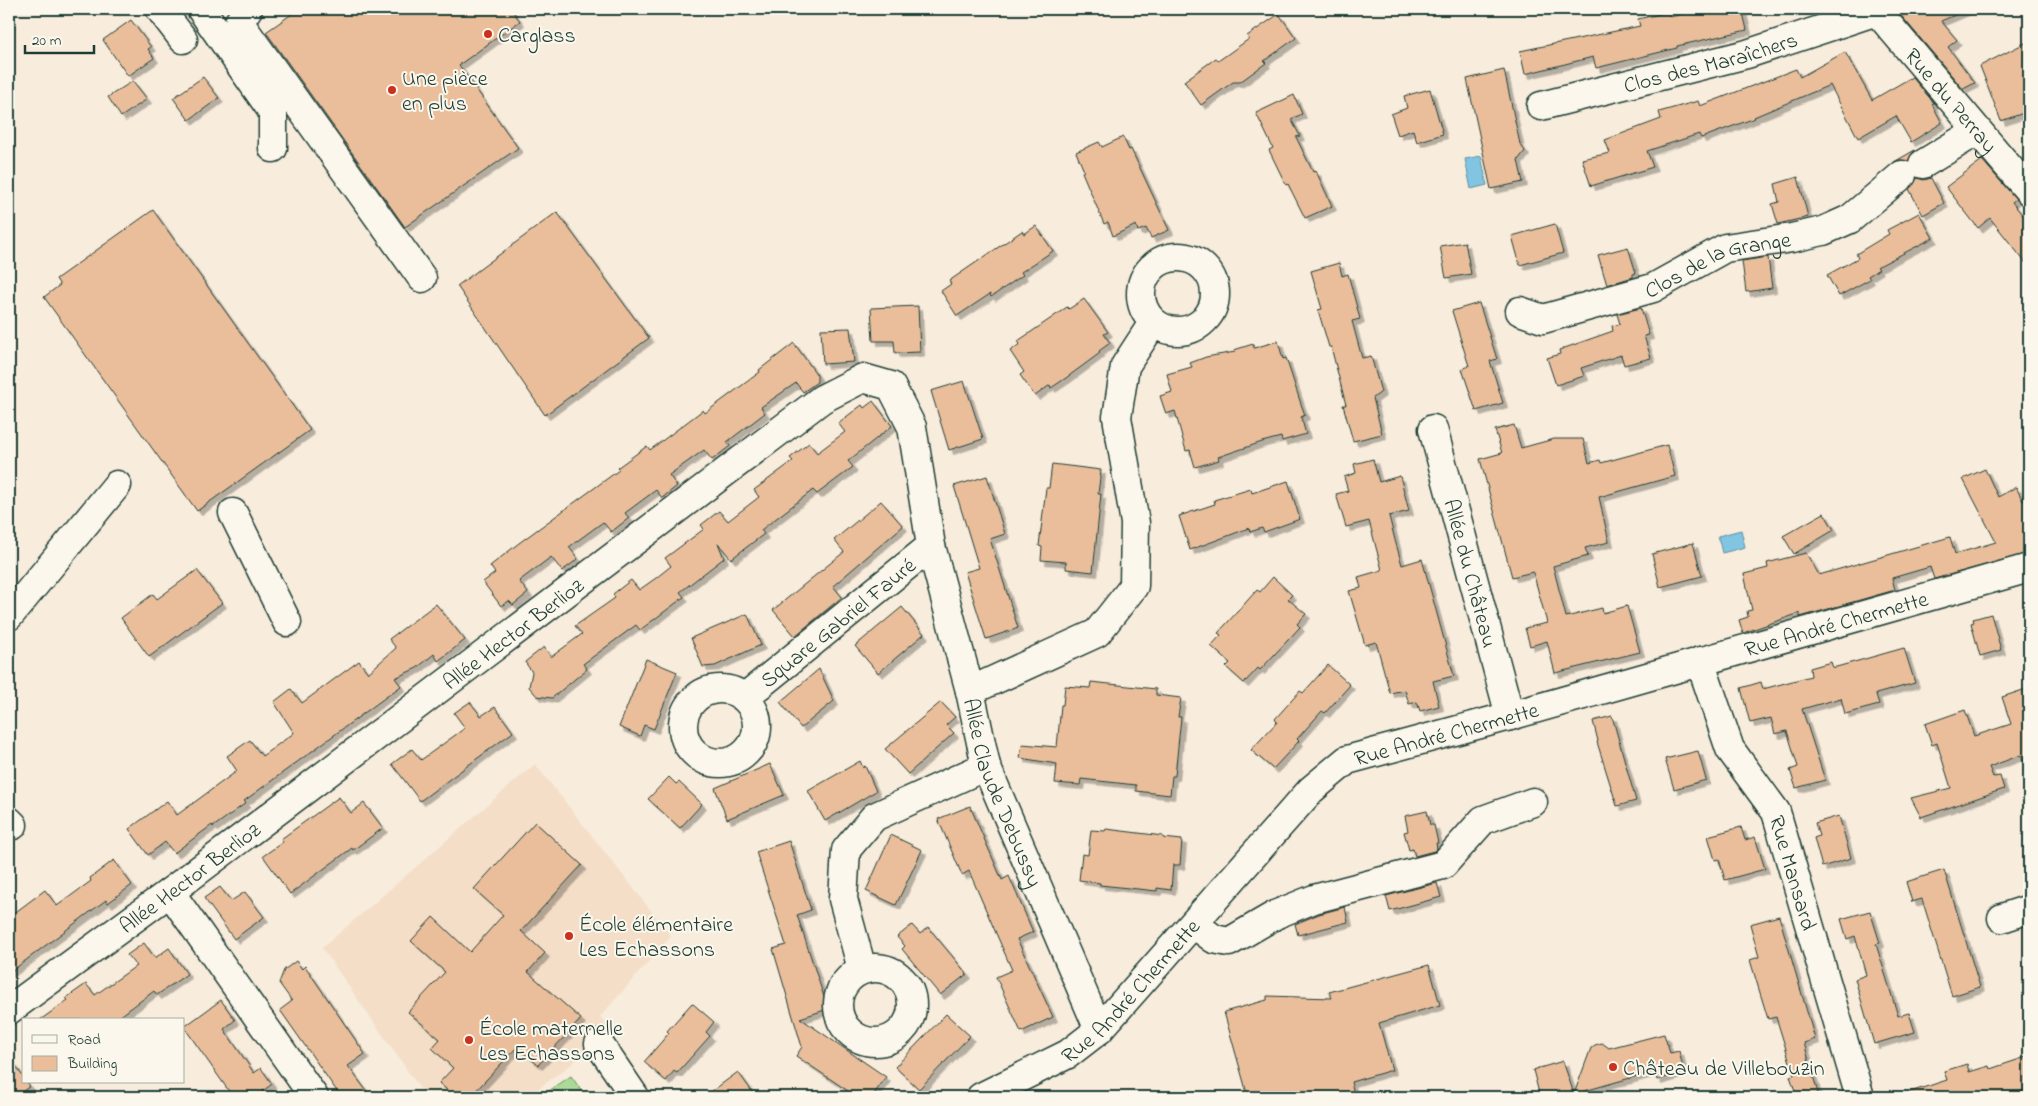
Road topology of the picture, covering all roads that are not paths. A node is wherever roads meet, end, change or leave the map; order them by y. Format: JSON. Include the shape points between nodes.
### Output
{"nodes":[{"id":1,"x":160,"y":9,"type":"edge"},
{"id":2,"x":201,"y":9,"type":"edge"},
{"id":3,"x":248,"y":9,"type":"edge"},
{"id":4,"x":1876,"y":10,"type":"edge"},
{"id":5,"x":183,"y":39,"type":"dead end"},
{"id":6,"x":1541,"y":106,"type":"dead end"},
{"id":7,"x":1977,"y":131,"type":"junction"},
{"id":8,"x":273,"y":148,"type":"dead end"},
{"id":9,"x":2029,"y":191,"type":"edge"},
{"id":10,"x":422,"y":278,"type":"dead end"},
{"id":11,"x":1520,"y":311,"type":"dead end"},
{"id":12,"x":1153,"y":323,"type":"dead end"},
{"id":13,"x":1432,"y":429,"type":"dead end"},
{"id":14,"x":117,"y":485,"type":"dead end"},
{"id":15,"x":233,"y":513,"type":"dead end"},
{"id":16,"x":931,"y":546,"type":"junction"},
{"id":17,"x":2029,"y":568,"type":"edge"},
{"id":18,"x":9,"y":616,"type":"edge"},
{"id":19,"x":287,"y":622,"type":"dead end"},
{"id":20,"x":1700,"y":661,"type":"junction"},
{"id":21,"x":970,"y":691,"type":"junction"},
{"id":22,"x":745,"y":697,"type":"dead end"},
{"id":23,"x":1510,"y":716,"type":"junction"},
{"id":24,"x":986,"y":766,"type":"junction"},
{"id":25,"x":1533,"y":802,"type":"dead end"},
{"id":26,"x":170,"y":892,"type":"junction"},
{"id":27,"x":2029,"y":909,"type":"edge"},
{"id":28,"x":2002,"y":918,"type":"dead end"},
{"id":29,"x":1194,"y":924,"type":"junction"},
{"id":30,"x":862,"y":969,"type":"dead end"},
{"id":31,"x":9,"y":1010,"type":"edge"},
{"id":32,"x":1099,"y":1030,"type":"junction"},
{"id":33,"x":599,"y":1044,"type":"dead end"},
{"id":34,"x":314,"y":1097,"type":"edge"},
{"id":35,"x":635,"y":1097,"type":"edge"},
{"id":36,"x":982,"y":1097,"type":"edge"},
{"id":37,"x":1860,"y":1097,"type":"edge"}],
"edges":[{"from":1,"to":5,"type":"street"},
{"from":2,"to":8,"type":"street","via":[[273,112]]},
{"from":3,"to":10,"type":"street","via":[[239,22]]},
{"from":4,"to":6,"type":"street","name":"Clos des Maraîchers","via":[[1747,54]]},
{"from":4,"to":7,"type":"street","name":"Rue du Perray"},
{"from":7,"to":9,"type":"street","name":"Rue du Perray"},
{"from":7,"to":11,"type":"street","name":"Clos de la Grange","via":[[1912,169],[1850,219],[1823,231],[1725,248],[1653,288],[1543,319]]},
{"from":12,"to":21,"type":"street","via":[[1125,366],[1116,417],[1135,523],[1134,586],[1096,632]]},
{"from":13,"to":23,"type":"street","name":"Allée du Château"},
{"from":14,"to":18,"type":"street"},
{"from":15,"to":19,"type":"street"},
{"from":16,"to":21,"type":"street","name":"Allée Claude Debussy"},
{"from":16,"to":22,"type":"street","name":"Square Gabriel Fauré"},
{"from":16,"to":26,"type":"street","name":"Allée Hector Berlioz","via":[[912,426],[891,386],[863,378],[822,399]]},
{"from":17,"to":20,"type":"street","name":"Rue André Chermette"},
{"from":20,"to":23,"type":"street","name":"Rue André Chermette"},
{"from":20,"to":37,"type":"street","name":"Rue Mansard","via":[[1730,749],[1776,812]]},
{"from":21,"to":24,"type":"street","name":"Allée Claude Debussy"},
{"from":23,"to":29,"type":"street","name":"Rue André Chermette","via":[[1347,760],[1311,790]]},
{"from":24,"to":30,"type":"street","via":[[874,817],[846,850],[843,899]]},
{"from":24,"to":32,"type":"street","name":"Allée Claude Debussy"},
{"from":25,"to":29,"type":"street","via":[[1482,820],[1443,865],[1314,899],[1277,914],[1229,942],[1214,939]]},
{"from":26,"to":31,"type":"street","name":"Allée Hector Berlioz"},
{"from":26,"to":34,"type":"street"},
{"from":27,"to":28,"type":"street"},
{"from":29,"to":32,"type":"street","name":"Rue André Chermette"},
{"from":32,"to":36,"type":"street","name":"Rue André Chermette","via":[[1068,1054]]},
{"from":33,"to":35,"type":"street"}]}
